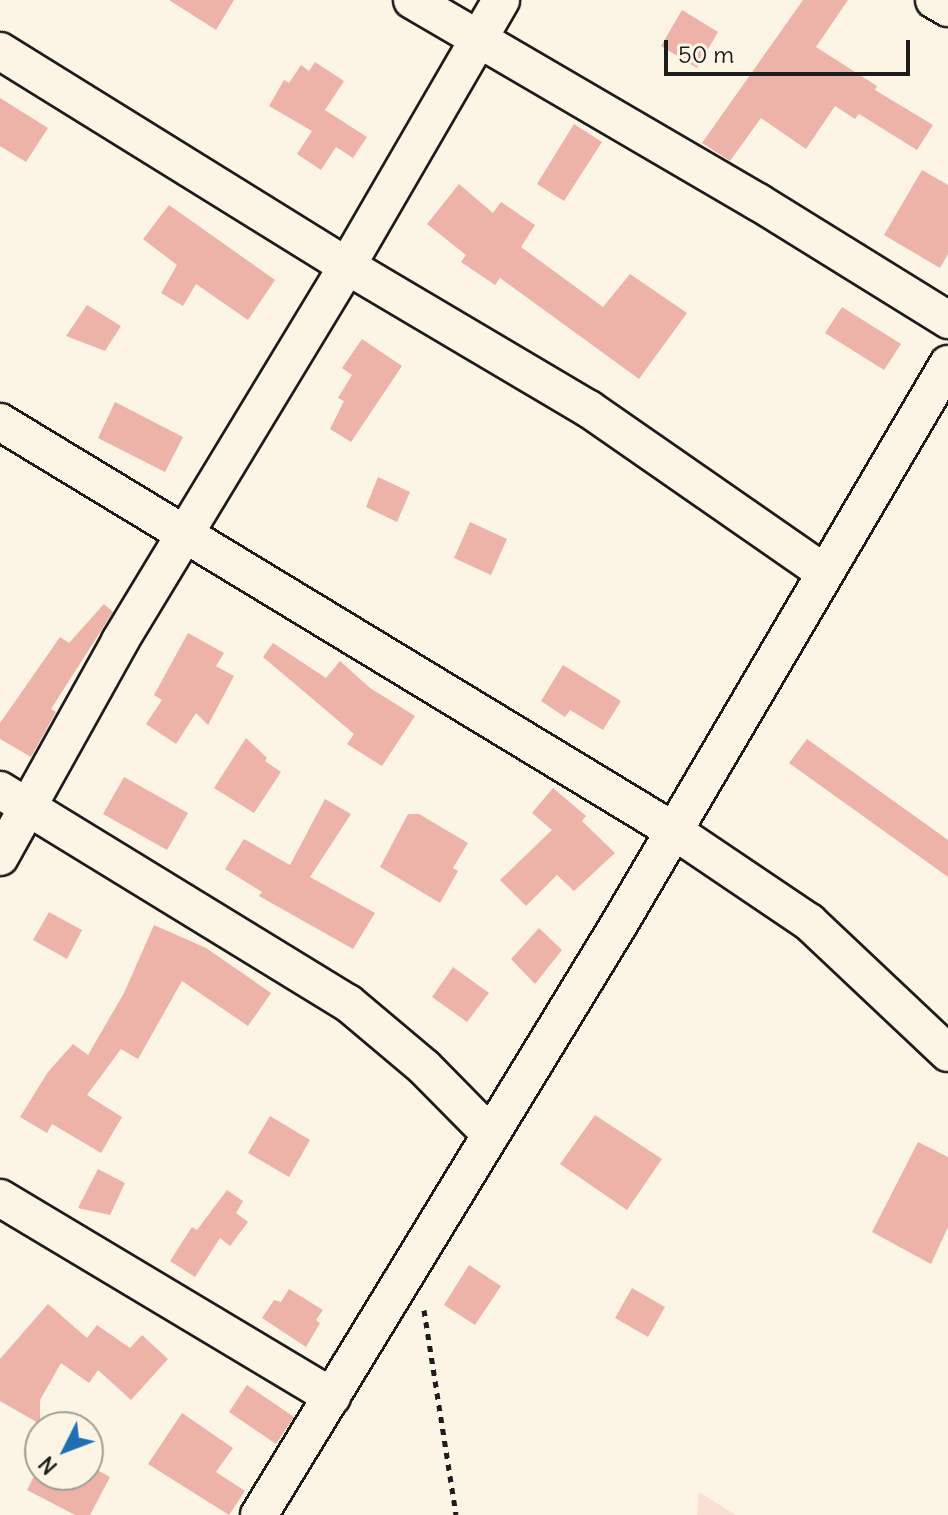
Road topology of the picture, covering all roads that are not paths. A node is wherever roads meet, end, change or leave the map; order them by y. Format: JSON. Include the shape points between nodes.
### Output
{"nodes":[{"id":1,"x":412,"y":0,"type":"edge"},
{"id":2,"x":501,"y":0,"type":"edge"},
{"id":3,"x":934,"y":0,"type":"edge"},
{"id":4,"x":948,"y":8,"type":"edge"},
{"id":5,"x":481,"y":39,"type":"junction"},
{"id":6,"x":0,"y":51,"type":"edge"},
{"id":7,"x":347,"y":266,"type":"junction"},
{"id":8,"x":948,"y":320,"type":"edge"},
{"id":9,"x":948,"y":364,"type":"edge"},
{"id":10,"x":0,"y":422,"type":"edge"},
{"id":11,"x":183,"y":533,"type":"junction"},
{"id":12,"x":825,"y":573,"type":"junction"},
{"id":13,"x":14,"y":799,"type":"edge"},
{"id":14,"x":674,"y":831,"type":"junction"},
{"id":15,"x":0,"y":857,"type":"edge"},
{"id":16,"x":948,"y":1053,"type":"edge"},
{"id":17,"x":491,"y":1135,"type":"junction"},
{"id":18,"x":0,"y":1198,"type":"edge"},
{"id":19,"x":332,"y":1397,"type":"junction"},
{"id":20,"x":259,"y":1515,"type":"edge"}],
"edges":[{"from":1,"to":5,"type":"street"},
{"from":2,"to":5,"type":"street"},
{"from":3,"to":4,"type":"street"},
{"from":5,"to":7,"type":"street"},
{"from":5,"to":8,"type":"street"},
{"from":6,"to":7,"type":"street"},
{"from":7,"to":11,"type":"street"},
{"from":7,"to":12,"type":"street","via":[[589,409]]},
{"from":9,"to":12,"type":"street"},
{"from":10,"to":11,"type":"street"},
{"from":11,"to":13,"type":"street"},
{"from":11,"to":14,"type":"street"},
{"from":12,"to":14,"type":"street"},
{"from":13,"to":15,"type":"street"},
{"from":13,"to":17,"type":"street","via":[[348,1003],[424,1067]]},
{"from":14,"to":16,"type":"street","via":[[809,922]]},
{"from":14,"to":17,"type":"street"},
{"from":17,"to":19,"type":"street"},
{"from":18,"to":19,"type":"street"},
{"from":19,"to":20,"type":"street"}]}
